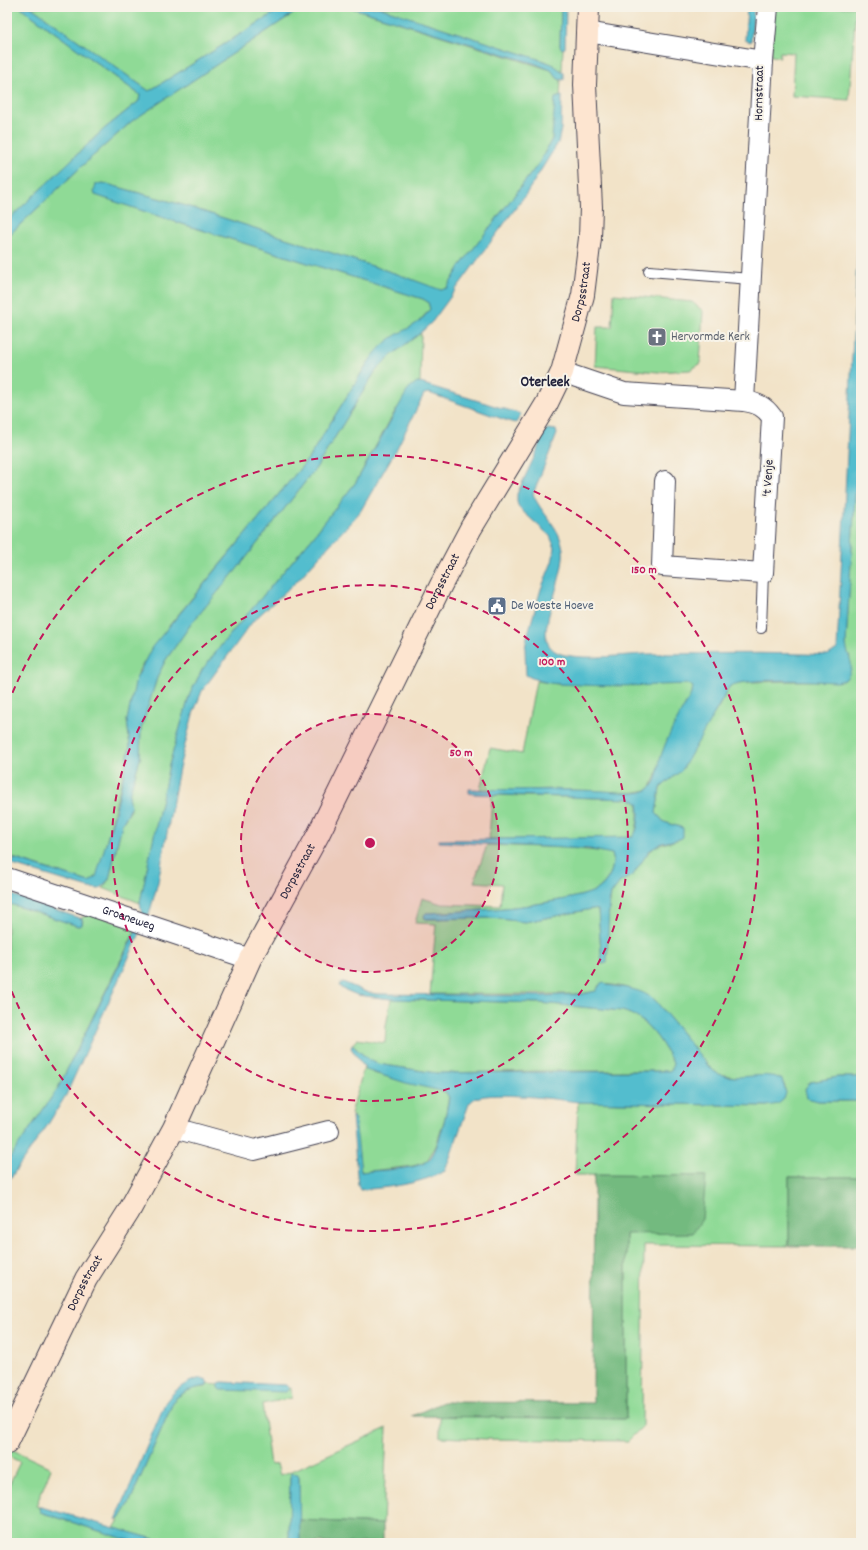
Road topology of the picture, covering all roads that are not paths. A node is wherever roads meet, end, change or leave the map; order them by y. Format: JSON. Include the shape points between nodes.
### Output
{"nodes":[{"id":1,"x":588,"y":7,"type":"edge"},
{"id":2,"x":768,"y":7,"type":"edge"},
{"id":3,"x":587,"y":32,"type":"junction"},
{"id":4,"x":763,"y":61,"type":"junction"},
{"id":5,"x":649,"y":271,"type":"dead end"},
{"id":6,"x":751,"y":278,"type":"junction"},
{"id":7,"x":562,"y":372,"type":"junction"},
{"id":8,"x":744,"y":401,"type":"junction"},
{"id":9,"x":665,"y":481,"type":"dead end"},
{"id":10,"x":763,"y":574,"type":"junction"},
{"id":11,"x":761,"y":628,"type":"dead end"},
{"id":12,"x":7,"y":878,"type":"edge"},
{"id":13,"x":250,"y":959,"type":"junction"},
{"id":14,"x":174,"y":1128,"type":"junction"},
{"id":15,"x":329,"y":1131,"type":"dead end"},
{"id":16,"x":7,"y":1443,"type":"edge"}],
"edges":[{"from":1,"to":3,"type":"street","name":"Dorpsstraat"},
{"from":2,"to":4,"type":"street"},
{"from":3,"to":4,"type":"street","name":"Hornstraat"},
{"from":3,"to":7,"type":"street","name":"Dorpsstraat","via":[[585,85],[591,207],[590,238],[583,295]]},
{"from":4,"to":6,"type":"street","name":"Hornstraat"},
{"from":5,"to":6,"type":"lane"},
{"from":6,"to":8,"type":"street","name":"Hornstraat"},
{"from":7,"to":8,"type":"street","name":"'t Venje","via":[[624,393]]},
{"from":7,"to":13,"type":"street","name":"Dorpsstraat","via":[[547,404],[471,528],[440,585],[318,835]]},
{"from":8,"to":10,"type":"street","name":"'t Venje","via":[[758,403],[772,417]]},
{"from":9,"to":10,"type":"street","via":[[662,566]]},
{"from":10,"to":11,"type":"lane"},
{"from":12,"to":13,"type":"street","name":"Groeneweg"},
{"from":13,"to":14,"type":"street","name":"Dorpsstraat"},
{"from":14,"to":15,"type":"street","via":[[254,1150]]},
{"from":14,"to":16,"type":"street","name":"Dorpsstraat","via":[[129,1211],[86,1279]]}]}
